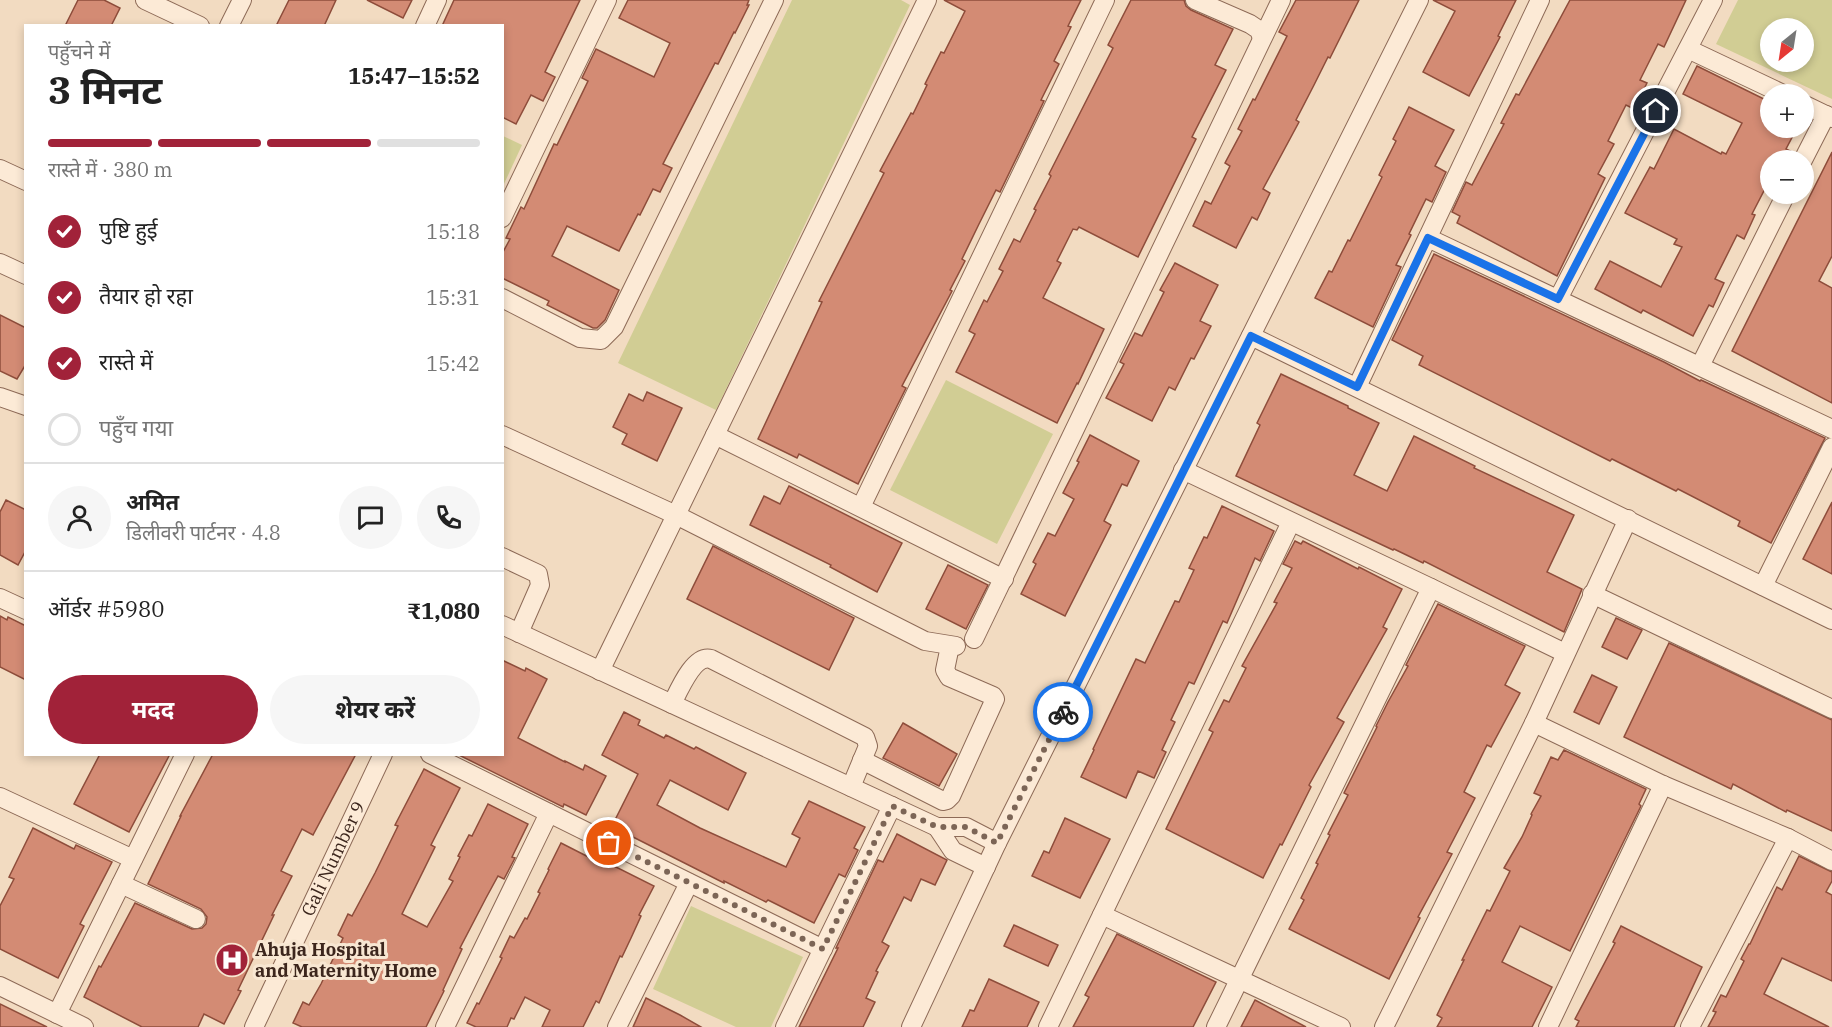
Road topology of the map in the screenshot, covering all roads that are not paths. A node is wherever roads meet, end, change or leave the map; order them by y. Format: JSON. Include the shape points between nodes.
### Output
{"nodes":[{"id":1,"x":145,"y":0,"type":"edge"},
{"id":2,"x":242,"y":0,"type":"edge"},
{"id":3,"x":437,"y":0,"type":"edge"},
{"id":4,"x":607,"y":0,"type":"edge"},
{"id":5,"x":774,"y":0,"type":"edge"},
{"id":6,"x":927,"y":0,"type":"edge"},
{"id":7,"x":1105,"y":0,"type":"edge"},
{"id":8,"x":1196,"y":0,"type":"edge"},
{"id":9,"x":1281,"y":0,"type":"edge"},
{"id":10,"x":1419,"y":0,"type":"edge"},
{"id":11,"x":1540,"y":0,"type":"edge"},
{"id":12,"x":1713,"y":0,"type":"edge"},
{"id":13,"x":196,"y":24,"type":"edge"},
{"id":14,"x":230,"y":24,"type":"edge"},
{"id":15,"x":426,"y":24,"type":"edge"},
{"id":16,"x":1262,"y":38,"type":"junction"},
{"id":17,"x":1688,"y":49,"type":"junction"},
{"id":18,"x":1763,"y":84,"type":"edge"},
{"id":19,"x":1814,"y":109,"type":"edge"},
{"id":20,"x":1829,"y":116,"type":"edge"},
{"id":21,"x":1809,"y":150,"type":"edge"},
{"id":22,"x":0,"y":169,"type":"edge"},
{"id":23,"x":24,"y":180,"type":"edge"},
{"id":24,"x":1781,"y":204,"type":"edge"},
{"id":25,"x":504,"y":214,"type":"edge"},
{"id":26,"x":1428,"y":238,"type":"junction"},
{"id":27,"x":0,"y":263,"type":"edge"},
{"id":28,"x":24,"y":274,"type":"edge"},
{"id":29,"x":504,"y":299,"type":"edge"},
{"id":30,"x":1558,"y":299,"type":"junction"},
{"id":31,"x":1251,"y":336,"type":"junction"},
{"id":32,"x":1700,"y":366,"type":"junction"},
{"id":33,"x":1357,"y":387,"type":"junction"},
{"id":34,"x":0,"y":398,"type":"edge"},
{"id":35,"x":24,"y":405,"type":"edge"},
{"id":36,"x":1832,"y":429,"type":"edge"},
{"id":37,"x":715,"y":435,"type":"junction"},
{"id":38,"x":504,"y":436,"type":"edge"},
{"id":39,"x":1832,"y":447,"type":"edge"},
{"id":40,"x":1183,"y":470,"type":"junction"},
{"id":41,"x":861,"y":507,"type":"junction"},
{"id":42,"x":676,"y":515,"type":"junction"},
{"id":43,"x":1628,"y":519,"type":"junction"},
{"id":44,"x":1291,"y":522,"type":"junction"},
{"id":45,"x":504,"y":558,"type":"edge"},
{"id":46,"x":1004,"y":579,"type":"junction"},
{"id":47,"x":1763,"y":586,"type":"junction"},
{"id":48,"x":1431,"y":588,"type":"junction"},
{"id":49,"x":1592,"y":594,"type":"junction"},
{"id":50,"x":0,"y":598,"type":"edge"},
{"id":51,"x":24,"y":609,"type":"edge"},
{"id":52,"x":1832,"y":620,"type":"edge"},
{"id":53,"x":511,"y":629,"type":"edge"},
{"id":54,"x":974,"y":639,"type":"dead end"},
{"id":55,"x":1565,"y":653,"type":"junction"},
{"id":56,"x":600,"y":670,"type":"junction"},
{"id":57,"x":672,"y":704,"type":"junction"},
{"id":58,"x":1832,"y":709,"type":"edge"},
{"id":59,"x":1534,"y":723,"type":"junction"},
{"id":60,"x":184,"y":756,"type":"edge"},
{"id":61,"x":382,"y":756,"type":"edge"},
{"id":62,"x":434,"y":756,"type":"edge"},
{"id":63,"x":862,"y":760,"type":"junction"},
{"id":64,"x":1663,"y":785,"type":"junction"},
{"id":65,"x":851,"y":787,"type":"junction"},
{"id":66,"x":0,"y":796,"type":"edge"},
{"id":67,"x":892,"y":806,"type":"junction"},
{"id":68,"x":549,"y":813,"type":"junction"},
{"id":69,"x":937,"y":827,"type":"junction"},
{"id":70,"x":1788,"y":838,"type":"junction"},
{"id":71,"x":997,"y":843,"type":"junction"},
{"id":72,"x":133,"y":860,"type":"junction"},
{"id":73,"x":1832,"y":861,"type":"edge"},
{"id":74,"x":986,"y":867,"type":"junction"},
{"id":75,"x":689,"y":883,"type":"junction"},
{"id":76,"x":121,"y":884,"type":"junction"},
{"id":77,"x":1102,"y":915,"type":"junction"},
{"id":78,"x":196,"y":919,"type":"dead end"},
{"id":79,"x":823,"y":949,"type":"junction"},
{"id":80,"x":1240,"y":978,"type":"junction"},
{"id":81,"x":0,"y":986,"type":"edge"},
{"id":82,"x":57,"y":1014,"type":"junction"},
{"id":83,"x":84,"y":1027,"type":"edge"},
{"id":84,"x":254,"y":1027,"type":"edge"},
{"id":85,"x":445,"y":1027,"type":"edge"},
{"id":86,"x":617,"y":1027,"type":"edge"},
{"id":87,"x":785,"y":1027,"type":"edge"},
{"id":88,"x":911,"y":1027,"type":"edge"},
{"id":89,"x":1047,"y":1027,"type":"edge"},
{"id":90,"x":1216,"y":1027,"type":"edge"},
{"id":91,"x":1341,"y":1027,"type":"edge"},
{"id":92,"x":1384,"y":1027,"type":"edge"},
{"id":93,"x":1548,"y":1027,"type":"edge"},
{"id":94,"x":1690,"y":1027,"type":"edge"}],
"edges":[{"from":1,"to":13,"type":"street"},
{"from":2,"to":14,"type":"street"},
{"from":3,"to":15,"type":"street"},
{"from":4,"to":25,"type":"street"},
{"from":5,"to":29,"type":"street","via":[[608,335],[601,340],[580,338]]},
{"from":6,"to":37,"type":"street"},
{"from":7,"to":41,"type":"street"},
{"from":8,"to":16,"type":"street","via":[[1250,24]]},
{"from":9,"to":16,"type":"street"},
{"from":10,"to":31,"type":"street"},
{"from":11,"to":26,"type":"street"},
{"from":12,"to":17,"type":"street"},
{"from":16,"to":46,"type":"street"},
{"from":17,"to":18,"type":"street"},
{"from":17,"to":30,"type":"street"},
{"from":19,"to":20,"type":"street"},
{"from":20,"to":21,"type":"street"},
{"from":22,"to":23,"type":"street"},
{"from":24,"to":32,"type":"street"},
{"from":26,"to":30,"type":"street"},
{"from":26,"to":33,"type":"street"},
{"from":27,"to":28,"type":"street"},
{"from":30,"to":32,"type":"street"},
{"from":31,"to":33,"type":"street"},
{"from":31,"to":40,"type":"street"},
{"from":32,"to":36,"type":"street"},
{"from":33,"to":43,"type":"street"},
{"from":34,"to":35,"type":"street"},
{"from":37,"to":41,"type":"street"},
{"from":37,"to":42,"type":"street"},
{"from":38,"to":42,"type":"street"},
{"from":39,"to":47,"type":"street"},
{"from":40,"to":44,"type":"street"},
{"from":40,"to":71,"type":"street"},
{"from":41,"to":46,"type":"street"},
{"from":42,"to":56,"type":"street"},
{"from":42,"to":63,"type":"street","via":[[926,641],[953,646],[945,670],[949,677],[995,699],[947,800]]},
{"from":43,"to":47,"type":"street"},
{"from":43,"to":49,"type":"street"},
{"from":44,"to":48,"type":"street"},
{"from":44,"to":77,"type":"street"},
{"from":45,"to":53,"type":"street","via":[[538,574],[540,585]]},
{"from":46,"to":54,"type":"street"},
{"from":47,"to":52,"type":"street"},
{"from":48,"to":55,"type":"street"},
{"from":48,"to":80,"type":"street"},
{"from":49,"to":55,"type":"street"},
{"from":49,"to":58,"type":"street"},
{"from":50,"to":51,"type":"street"},
{"from":53,"to":56,"type":"street"},
{"from":55,"to":59,"type":"street"},
{"from":56,"to":57,"type":"street"},
{"from":57,"to":63,"type":"street","via":[[692,668],[706,657],[865,737],[868,746]]},
{"from":57,"to":65,"type":"street"},
{"from":59,"to":64,"type":"street"},
{"from":59,"to":92,"type":"street"},
{"from":60,"to":72,"type":"street"},
{"from":61,"to":84,"type":"street","name":"Gali Number 9"},
{"from":62,"to":68,"type":"street"},
{"from":63,"to":65,"type":"street"},
{"from":64,"to":70,"type":"street"},
{"from":64,"to":93,"type":"street"},
{"from":65,"to":67,"type":"street"},
{"from":66,"to":72,"type":"street"},
{"from":67,"to":69,"type":"street"},
{"from":67,"to":79,"type":"street"},
{"from":68,"to":75,"type":"street"},
{"from":68,"to":85,"type":"street"},
{"from":69,"to":71,"type":"street","via":[[966,827]]},
{"from":69,"to":74,"type":"street","via":[[954,851]]},
{"from":70,"to":73,"type":"street"},
{"from":70,"to":94,"type":"street"},
{"from":71,"to":74,"type":"street"},
{"from":72,"to":76,"type":"street"},
{"from":74,"to":88,"type":"street"},
{"from":75,"to":79,"type":"street"},
{"from":75,"to":86,"type":"street"},
{"from":76,"to":78,"type":"street"},
{"from":76,"to":82,"type":"street"},
{"from":77,"to":80,"type":"street"},
{"from":77,"to":89,"type":"street"},
{"from":79,"to":87,"type":"street"},
{"from":80,"to":90,"type":"street"},
{"from":80,"to":91,"type":"street"},
{"from":81,"to":82,"type":"street"},
{"from":82,"to":83,"type":"street"}]}
